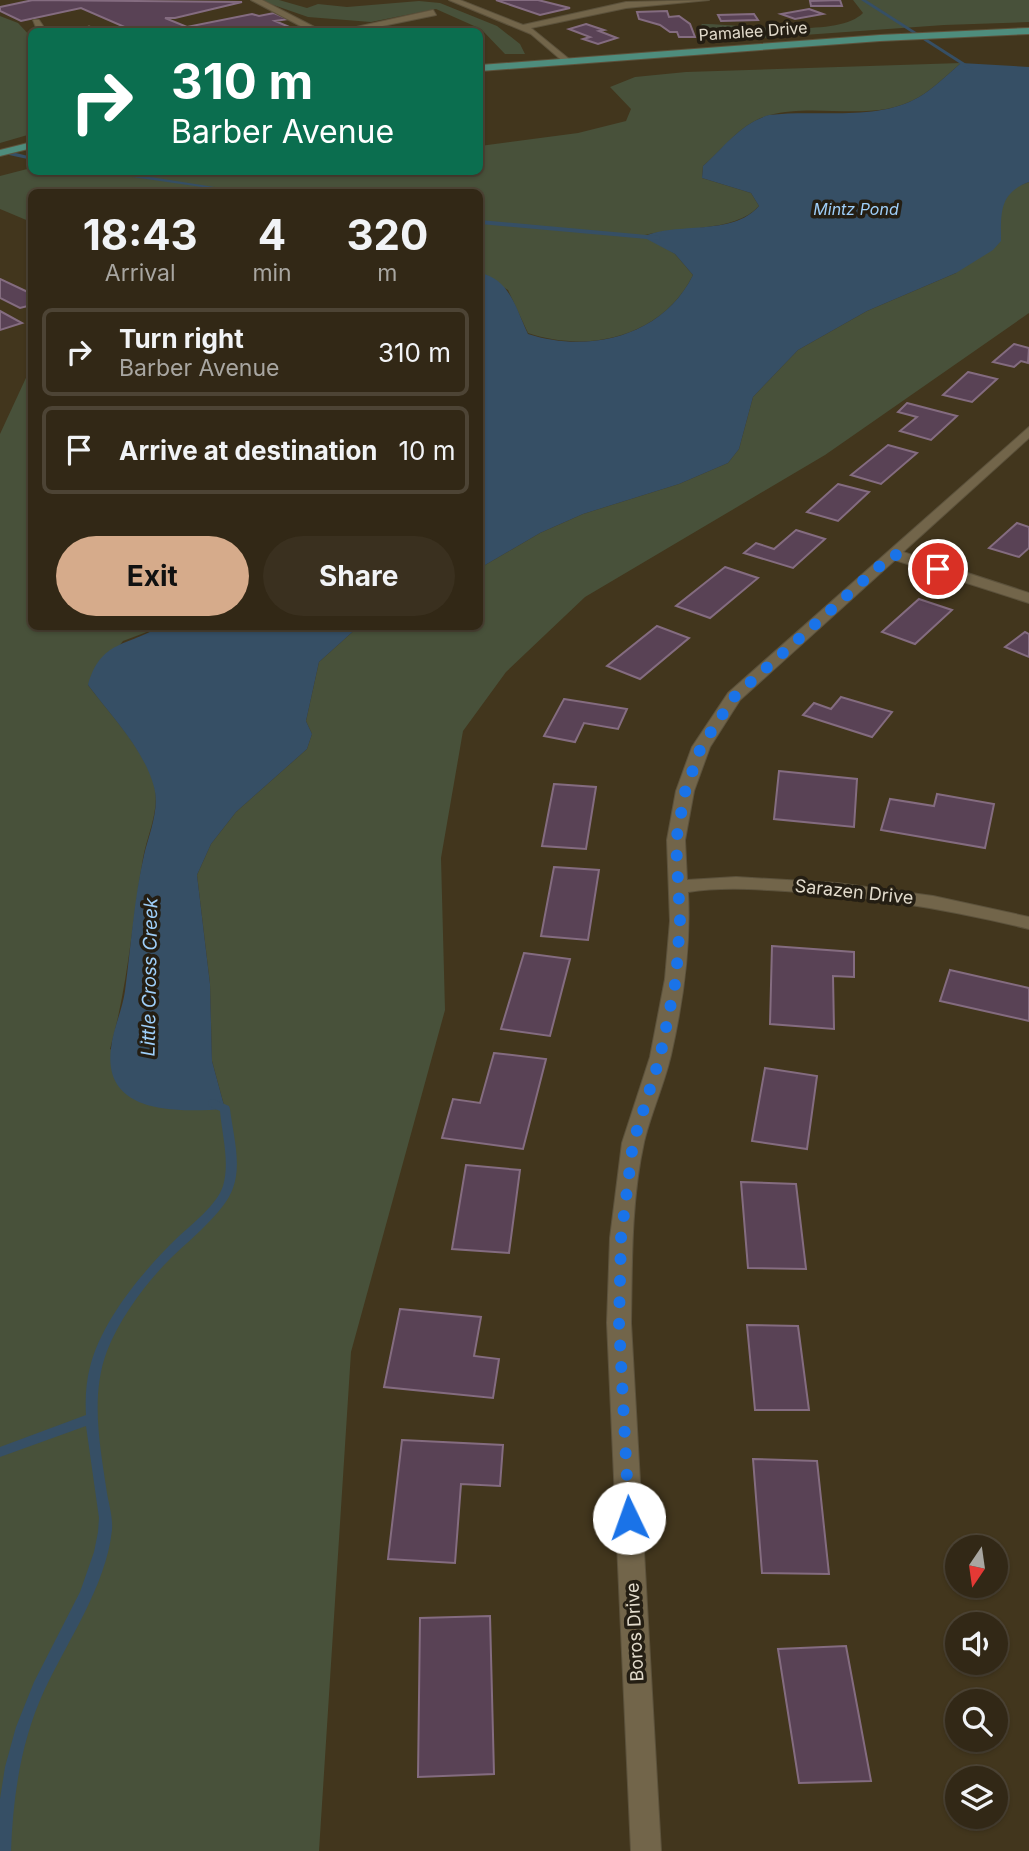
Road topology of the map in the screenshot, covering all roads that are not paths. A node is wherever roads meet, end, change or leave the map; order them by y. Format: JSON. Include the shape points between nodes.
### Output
{"nodes":[{"id":1,"x":453,"y":0,"type":"edge"},
{"id":2,"x":705,"y":0,"type":"edge"},
{"id":3,"x":252,"y":2,"type":"edge"},
{"id":4,"x":433,"y":13,"type":"dead end"},
{"id":5,"x":36,"y":22,"type":"dead end"},
{"id":6,"x":524,"y":27,"type":"junction"},
{"id":7,"x":40,"y":28,"type":"edge"},
{"id":8,"x":311,"y":28,"type":"edge"},
{"id":9,"x":358,"y":28,"type":"edge"},
{"id":10,"x":1029,"y":31,"type":"edge"},
{"id":11,"x":566,"y":61,"type":"junction"},
{"id":12,"x":483,"y":68,"type":"edge"},
{"id":13,"x":28,"y":146,"type":"edge"},
{"id":14,"x":0,"y":153,"type":"edge"},
{"id":15,"x":1029,"y":431,"type":"edge"},
{"id":16,"x":893,"y":554,"type":"junction"},
{"id":17,"x":1029,"y":598,"type":"edge"},
{"id":18,"x":677,"y":888,"type":"junction"},
{"id":19,"x":1029,"y":923,"type":"edge"},
{"id":20,"x":646,"y":1851,"type":"edge"}],
"edges":[{"from":1,"to":6,"type":"street"},
{"from":2,"to":6,"type":"street","via":[[609,8]]},
{"from":3,"to":8,"type":"street"},
{"from":4,"to":9,"type":"street"},
{"from":5,"to":7,"type":"street"},
{"from":6,"to":11,"type":"street","via":[[546,40]]},
{"from":10,"to":11,"type":"main road","name":"Pamalee Drive"},
{"from":11,"to":12,"type":"main road","name":"Pamalee Drive"},
{"from":13,"to":14,"type":"main road"},
{"from":15,"to":16,"type":"street","name":"Boros Drive"},
{"from":16,"to":17,"type":"street"},
{"from":16,"to":18,"type":"street","name":"Boros Drive","via":[[734,697],[719,716],[701,747],[685,792],[676,841]]},
{"from":18,"to":19,"type":"street","name":"Sarazen Drive","via":[[702,881],[832,887],[898,894]]},
{"from":18,"to":20,"type":"street","name":"Boros Drive","via":[[676,979],[660,1057],[633,1143],[621,1238],[619,1323]]}]}
